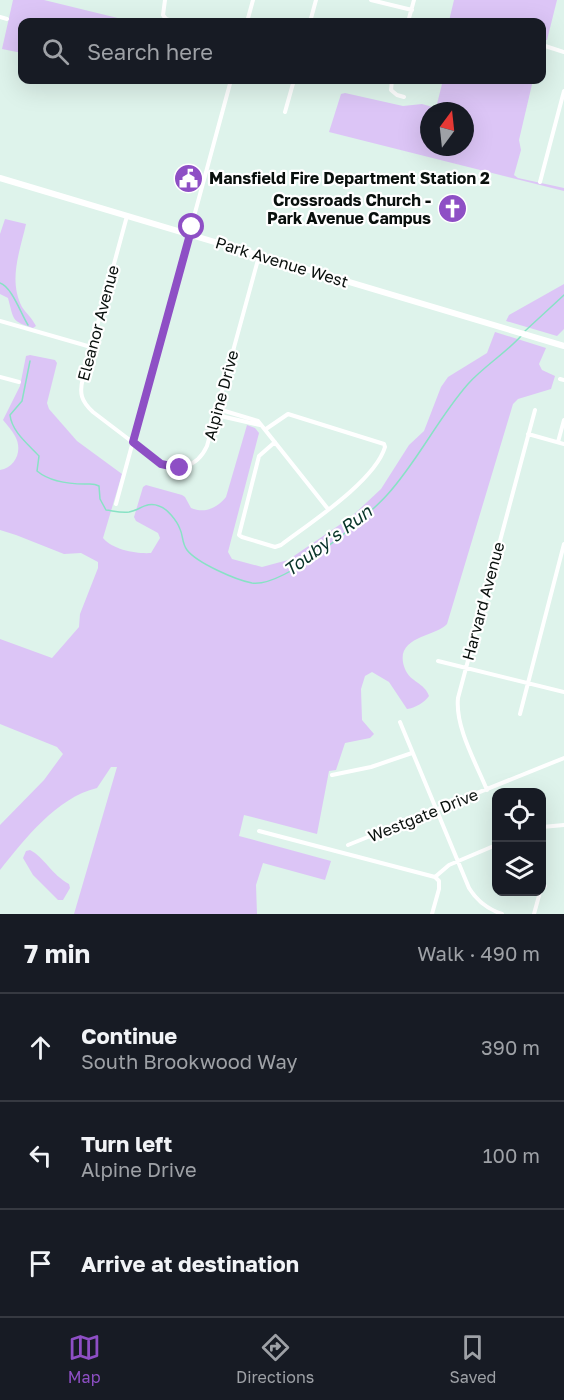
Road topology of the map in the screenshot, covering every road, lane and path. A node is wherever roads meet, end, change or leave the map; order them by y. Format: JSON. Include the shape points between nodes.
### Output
{"nodes":[{"id":1,"x":165,"y":0,"type":"edge"},
{"id":2,"x":253,"y":0,"type":"edge"},
{"id":3,"x":316,"y":0,"type":"edge"},
{"id":4,"x":371,"y":0,"type":"edge"},
{"id":5,"x":414,"y":0,"type":"edge"},
{"id":6,"x":412,"y":10,"type":"junction"},
{"id":7,"x":0,"y":17,"type":"edge"},
{"id":8,"x":165,"y":18,"type":"edge"},
{"id":9,"x":248,"y":18,"type":"edge"},
{"id":10,"x":311,"y":18,"type":"edge"},
{"id":11,"x":409,"y":18,"type":"edge"},
{"id":12,"x":7,"y":19,"type":"dead end"},
{"id":13,"x":546,"y":46,"type":"edge"},
{"id":14,"x":564,"y":52,"type":"edge"},
{"id":15,"x":230,"y":84,"type":"edge"},
{"id":16,"x":293,"y":84,"type":"edge"},
{"id":17,"x":392,"y":84,"type":"edge"},
{"id":18,"x":564,"y":91,"type":"edge"},
{"id":19,"x":404,"y":97,"type":"dead end"},
{"id":20,"x":285,"y":112,"type":"dead end"},
{"id":21,"x":0,"y":178,"type":"edge"},
{"id":22,"x":540,"y":182,"type":"dead end"},
{"id":23,"x":127,"y":216,"type":"junction"},
{"id":24,"x":190,"y":235,"type":"junction"},
{"id":25,"x":259,"y":255,"type":"junction"},
{"id":26,"x":0,"y":321,"type":"edge"},
{"id":27,"x":564,"y":346,"type":"edge"},
{"id":28,"x":91,"y":347,"type":"junction"},
{"id":29,"x":0,"y":378,"type":"edge"},
{"id":30,"x":19,"y":382,"type":"dead end"},
{"id":31,"x":218,"y":409,"type":"junction"},
{"id":32,"x":535,"y":410,"type":"dead end"},
{"id":33,"x":216,"y":415,"type":"junction"},
{"id":34,"x":564,"y":420,"type":"edge"},
{"id":35,"x":261,"y":425,"type":"junction"},
{"id":36,"x":266,"y":429,"type":"junction"},
{"id":37,"x":528,"y":434,"type":"junction"},
{"id":38,"x":133,"y":442,"type":"junction"},
{"id":39,"x":275,"y":442,"type":"junction"},
{"id":40,"x":558,"y":442,"type":"junction"},
{"id":41,"x":564,"y":444,"type":"edge"},
{"id":42,"x":116,"y":504,"type":"dead end"},
{"id":43,"x":328,"y":509,"type":"junction"},
{"id":44,"x":564,"y":544,"type":"edge"},
{"id":45,"x":438,"y":662,"type":"dead end"},
{"id":46,"x":465,"y":668,"type":"junction"},
{"id":47,"x":527,"y":683,"type":"junction"},
{"id":48,"x":564,"y":692,"type":"edge"},
{"id":49,"x":520,"y":714,"type":"dead end"},
{"id":50,"x":400,"y":722,"type":"dead end"},
{"id":51,"x":412,"y":753,"type":"junction"},
{"id":52,"x":564,"y":758,"type":"edge"},
{"id":53,"x":332,"y":775,"type":"dead end"},
{"id":54,"x":487,"y":790,"type":"junction"},
{"id":55,"x":435,"y":810,"type":"junction"},
{"id":56,"x":564,"y":825,"type":"edge"},
{"id":57,"x":546,"y":827,"type":"edge"},
{"id":58,"x":259,"y":831,"type":"dead end"},
{"id":59,"x":348,"y":845,"type":"dead end"},
{"id":60,"x":492,"y":847,"type":"edge"},
{"id":61,"x":456,"y":862,"type":"junction"},
{"id":62,"x":435,"y":877,"type":"junction"},
{"id":63,"x":540,"y":896,"type":"edge"},
{"id":64,"x":432,"y":914,"type":"edge"},
{"id":65,"x":502,"y":914,"type":"edge"},
{"id":66,"x":534,"y":914,"type":"edge"}],
"edges":[{"from":1,"to":8,"type":"street"},
{"from":2,"to":9,"type":"street"},
{"from":3,"to":10,"type":"street"},
{"from":4,"to":6,"type":"street"},
{"from":5,"to":6,"type":"street"},
{"from":6,"to":11,"type":"street"},
{"from":7,"to":12,"type":"street"},
{"from":13,"to":14,"type":"street"},
{"from":15,"to":24,"type":"street"},
{"from":16,"to":20,"type":"street"},
{"from":17,"to":19,"type":"street","via":[[393,91]]},
{"from":18,"to":22,"type":"street"},
{"from":21,"to":23,"type":"main road","name":"Park Avenue West"},
{"from":23,"to":24,"type":"main road","name":"Park Avenue West"},
{"from":23,"to":28,"type":"street","name":"Eleanor Avenue"},
{"from":24,"to":25,"type":"main road","name":"Park Avenue West"},
{"from":24,"to":38,"type":"street"},
{"from":25,"to":27,"type":"main road","name":"Park Avenue West"},
{"from":25,"to":31,"type":"street","name":"Alpine Drive"},
{"from":26,"to":28,"type":"street"},
{"from":28,"to":38,"type":"street","name":"Eleanor Avenue","via":[[81,384],[82,400]]},
{"from":29,"to":30,"type":"street"},
{"from":31,"to":33,"type":"street","name":"Alpine Drive"},
{"from":31,"to":35,"type":"street","via":[[252,418]]},
{"from":32,"to":37,"type":"street","name":"Harvard Avenue"},
{"from":33,"to":35,"type":"street"},
{"from":33,"to":38,"type":"street","name":"Alpine Drive","via":[[206,450],[188,466],[161,464]]},
{"from":34,"to":40,"type":"street"},
{"from":35,"to":36,"type":"street"},
{"from":36,"to":39,"type":"street"},
{"from":36,"to":43,"type":"street","via":[[288,414],[385,445],[380,461]]},
{"from":37,"to":40,"type":"street"},
{"from":37,"to":46,"type":"street","name":"Harvard Avenue"},
{"from":38,"to":42,"type":"street"},
{"from":39,"to":43,"type":"street"},
{"from":39,"to":43,"type":"street","via":[[260,456],[239,536],[278,546]]},
{"from":40,"to":41,"type":"street"},
{"from":44,"to":47,"type":"street"},
{"from":45,"to":46,"type":"street"},
{"from":46,"to":47,"type":"street"},
{"from":46,"to":54,"type":"street","name":"Harvard Avenue","via":[[458,714]]},
{"from":47,"to":48,"type":"street"},
{"from":47,"to":49,"type":"street"},
{"from":50,"to":51,"type":"street"},
{"from":51,"to":53,"type":"street"},
{"from":51,"to":55,"type":"street"},
{"from":52,"to":54,"type":"street","name":"Westgate Drive"},
{"from":54,"to":55,"type":"street","name":"Westgate Drive"},
{"from":55,"to":59,"type":"street","name":"Westgate Drive"},
{"from":55,"to":61,"type":"street"},
{"from":56,"to":57,"type":"street"},
{"from":58,"to":62,"type":"street"},
{"from":60,"to":61,"type":"street"},
{"from":61,"to":62,"type":"street"},
{"from":61,"to":65,"type":"street","via":[[475,897]]},
{"from":62,"to":64,"type":"street","via":[[439,887]]},
{"from":63,"to":66,"type":"street"}]}
